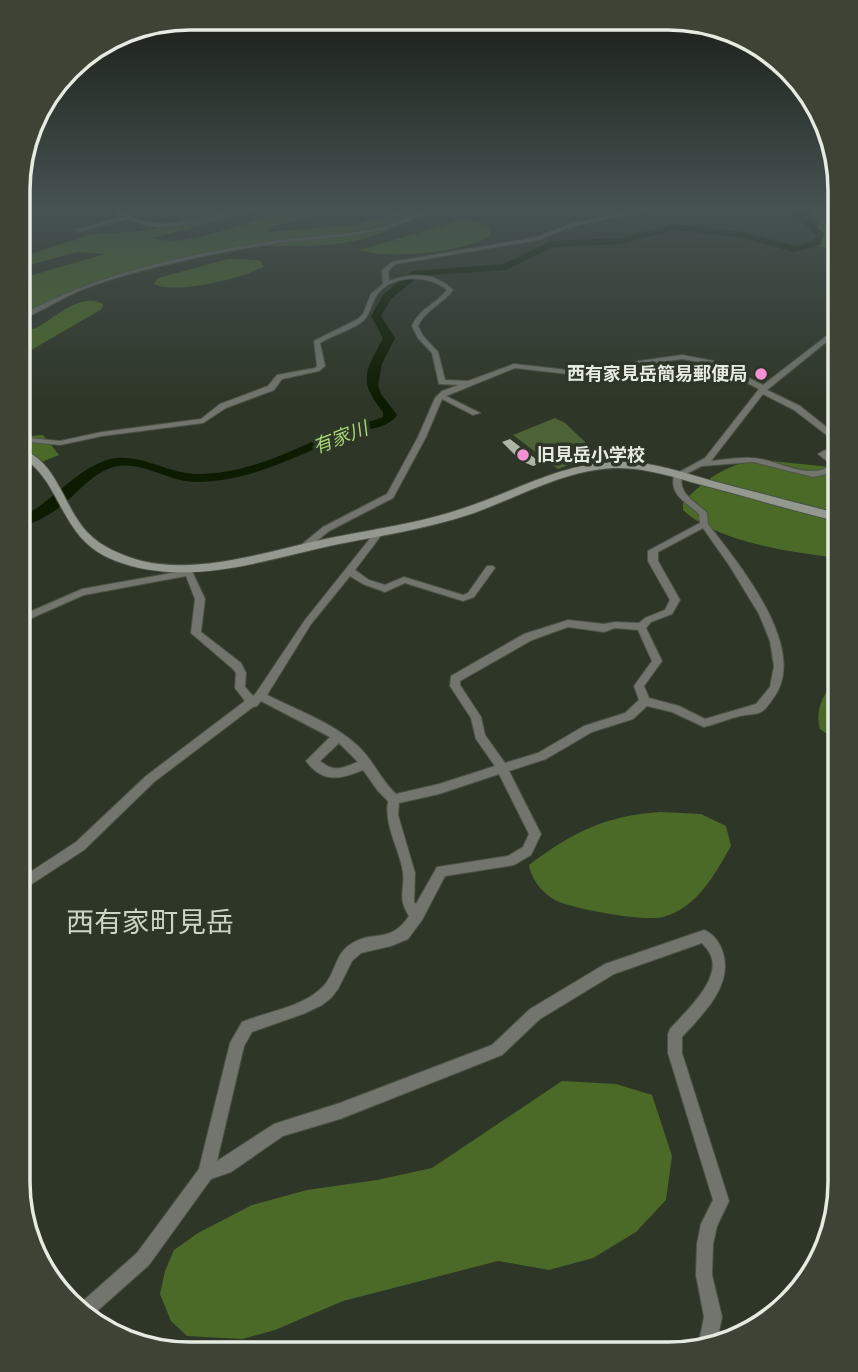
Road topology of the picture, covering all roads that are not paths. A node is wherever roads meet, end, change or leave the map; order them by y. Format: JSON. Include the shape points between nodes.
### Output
{"nodes":[{"id":1,"x":130,"y":273,"type":"edge"},
{"id":2,"x":384,"y":273,"type":"edge"},
{"id":3,"x":386,"y":283,"type":"junction"},
{"id":4,"x":30,"y":312,"type":"edge"},
{"id":5,"x":828,"y":339,"type":"edge"},
{"id":6,"x":466,"y":383,"type":"junction"},
{"id":7,"x":763,"y":389,"type":"junction"},
{"id":8,"x":441,"y":396,"type":"junction"},
{"id":9,"x":476,"y":414,"type":"dead end"},
{"id":10,"x":828,"y":432,"type":"edge"},
{"id":11,"x":30,"y":442,"type":"edge"},
{"id":12,"x":812,"y":448,"type":"dead end"},
{"id":13,"x":30,"y":456,"type":"edge"},
{"id":14,"x":828,"y":456,"type":"edge"},
{"id":15,"x":703,"y":464,"type":"junction"},
{"id":16,"x":828,"y":471,"type":"edge"},
{"id":17,"x":677,"y":475,"type":"junction"},
{"id":18,"x":828,"y":515,"type":"edge"},
{"id":19,"x":704,"y":524,"type":"junction"},
{"id":20,"x":379,"y":533,"type":"junction"},
{"id":21,"x":304,"y":547,"type":"junction"},
{"id":22,"x":490,"y":568,"type":"dead end"},
{"id":23,"x":187,"y":571,"type":"junction"},
{"id":24,"x":350,"y":571,"type":"junction"},
{"id":25,"x":30,"y":616,"type":"edge"},
{"id":26,"x":641,"y":627,"type":"junction"},
{"id":27,"x":257,"y":699,"type":"junction"},
{"id":28,"x":645,"y":701,"type":"junction"},
{"id":29,"x":338,"y":737,"type":"junction"},
{"id":30,"x":365,"y":764,"type":"junction"},
{"id":31,"x":502,"y":768,"type":"junction"},
{"id":32,"x":394,"y":799,"type":"junction"},
{"id":33,"x":30,"y":879,"type":"edge"},
{"id":34,"x":417,"y":916,"type":"junction"},
{"id":35,"x":206,"y":1173,"type":"junction"},
{"id":36,"x":89,"y":1307,"type":"edge"},
{"id":37,"x":709,"y":1337,"type":"edge"}],
"edges":[{"from":1,"to":4,"type":"street","via":[[70,292]]},
{"from":2,"to":3,"type":"street"},
{"from":3,"to":6,"type":"street","via":[[415,277],[450,290],[415,326],[435,352],[442,382]]},
{"from":3,"to":11,"type":"street","via":[[374,295],[365,316],[316,342],[321,366],[317,370],[280,377],[271,388],[230,402],[203,421],[60,443]]},
{"from":5,"to":7,"type":"street"},
{"from":6,"to":7,"type":"street","via":[[519,365],[594,375],[639,363],[690,357],[712,362]]},
{"from":6,"to":8,"type":"street"},
{"from":7,"to":10,"type":"street"},
{"from":7,"to":15,"type":"street"},
{"from":8,"to":9,"type":"street"},
{"from":8,"to":21,"type":"street","via":[[390,496],[326,529]]},
{"from":12,"to":14,"type":"street"},
{"from":13,"to":23,"type":"street","via":[[90,543],[117,558]]},
{"from":15,"to":16,"type":"street","via":[[753,460],[813,475]]},
{"from":15,"to":17,"type":"street"},
{"from":17,"to":18,"type":"street"},
{"from":17,"to":19,"type":"street","via":[[674,487],[703,513]]},
{"from":17,"to":20,"type":"street","via":[[603,466],[523,488],[474,511]]},
{"from":19,"to":26,"type":"street","via":[[653,551],[653,561],[674,595],[674,605],[664,616]]},
{"from":19,"to":28,"type":"street","via":[[765,612],[780,650],[774,686],[757,709],[727,713],[704,723]]},
{"from":20,"to":21,"type":"street"},
{"from":20,"to":24,"type":"street"},
{"from":21,"to":23,"type":"street"},
{"from":22,"to":24,"type":"street","via":[[471,595],[463,598],[404,580],[385,589]]},
{"from":23,"to":25,"type":"street","via":[[82,592]]},
{"from":23,"to":27,"type":"street","via":[[200,599],[196,633],[237,666],[240,688]]},
{"from":24,"to":27,"type":"street","via":[[308,622]]},
{"from":26,"to":28,"type":"street","via":[[657,660],[639,686]]},
{"from":26,"to":31,"type":"street","via":[[568,623],[528,637],[455,679],[476,717],[480,736]]},
{"from":27,"to":29,"type":"street"},
{"from":27,"to":33,"type":"street","via":[[150,779],[80,846]]},
{"from":28,"to":31,"type":"street","via":[[629,716],[588,729],[542,756]]},
{"from":29,"to":30,"type":"street"},
{"from":29,"to":30,"type":"street","via":[[312,761],[325,774],[336,775]]},
{"from":30,"to":32,"type":"street"},
{"from":31,"to":32,"type":"street"},
{"from":31,"to":34,"type":"street","via":[[535,834],[527,851],[510,861],[441,871]]},
{"from":32,"to":34,"type":"street","via":[[392,816],[409,873],[408,903]]},
{"from":34,"to":35,"type":"street","via":[[400,938],[359,946],[349,953],[328,992],[303,1008],[247,1027],[237,1043]]},
{"from":35,"to":36,"type":"street","via":[[143,1259]]},
{"from":35,"to":37,"type":"street","via":[[225,1166],[279,1129],[340,1111],[497,1050],[535,1014],[610,969],[704,936],[715,944],[720,960],[715,988],[675,1034],[675,1053],[721,1201],[705,1244],[704,1275],[713,1317]]}]}
